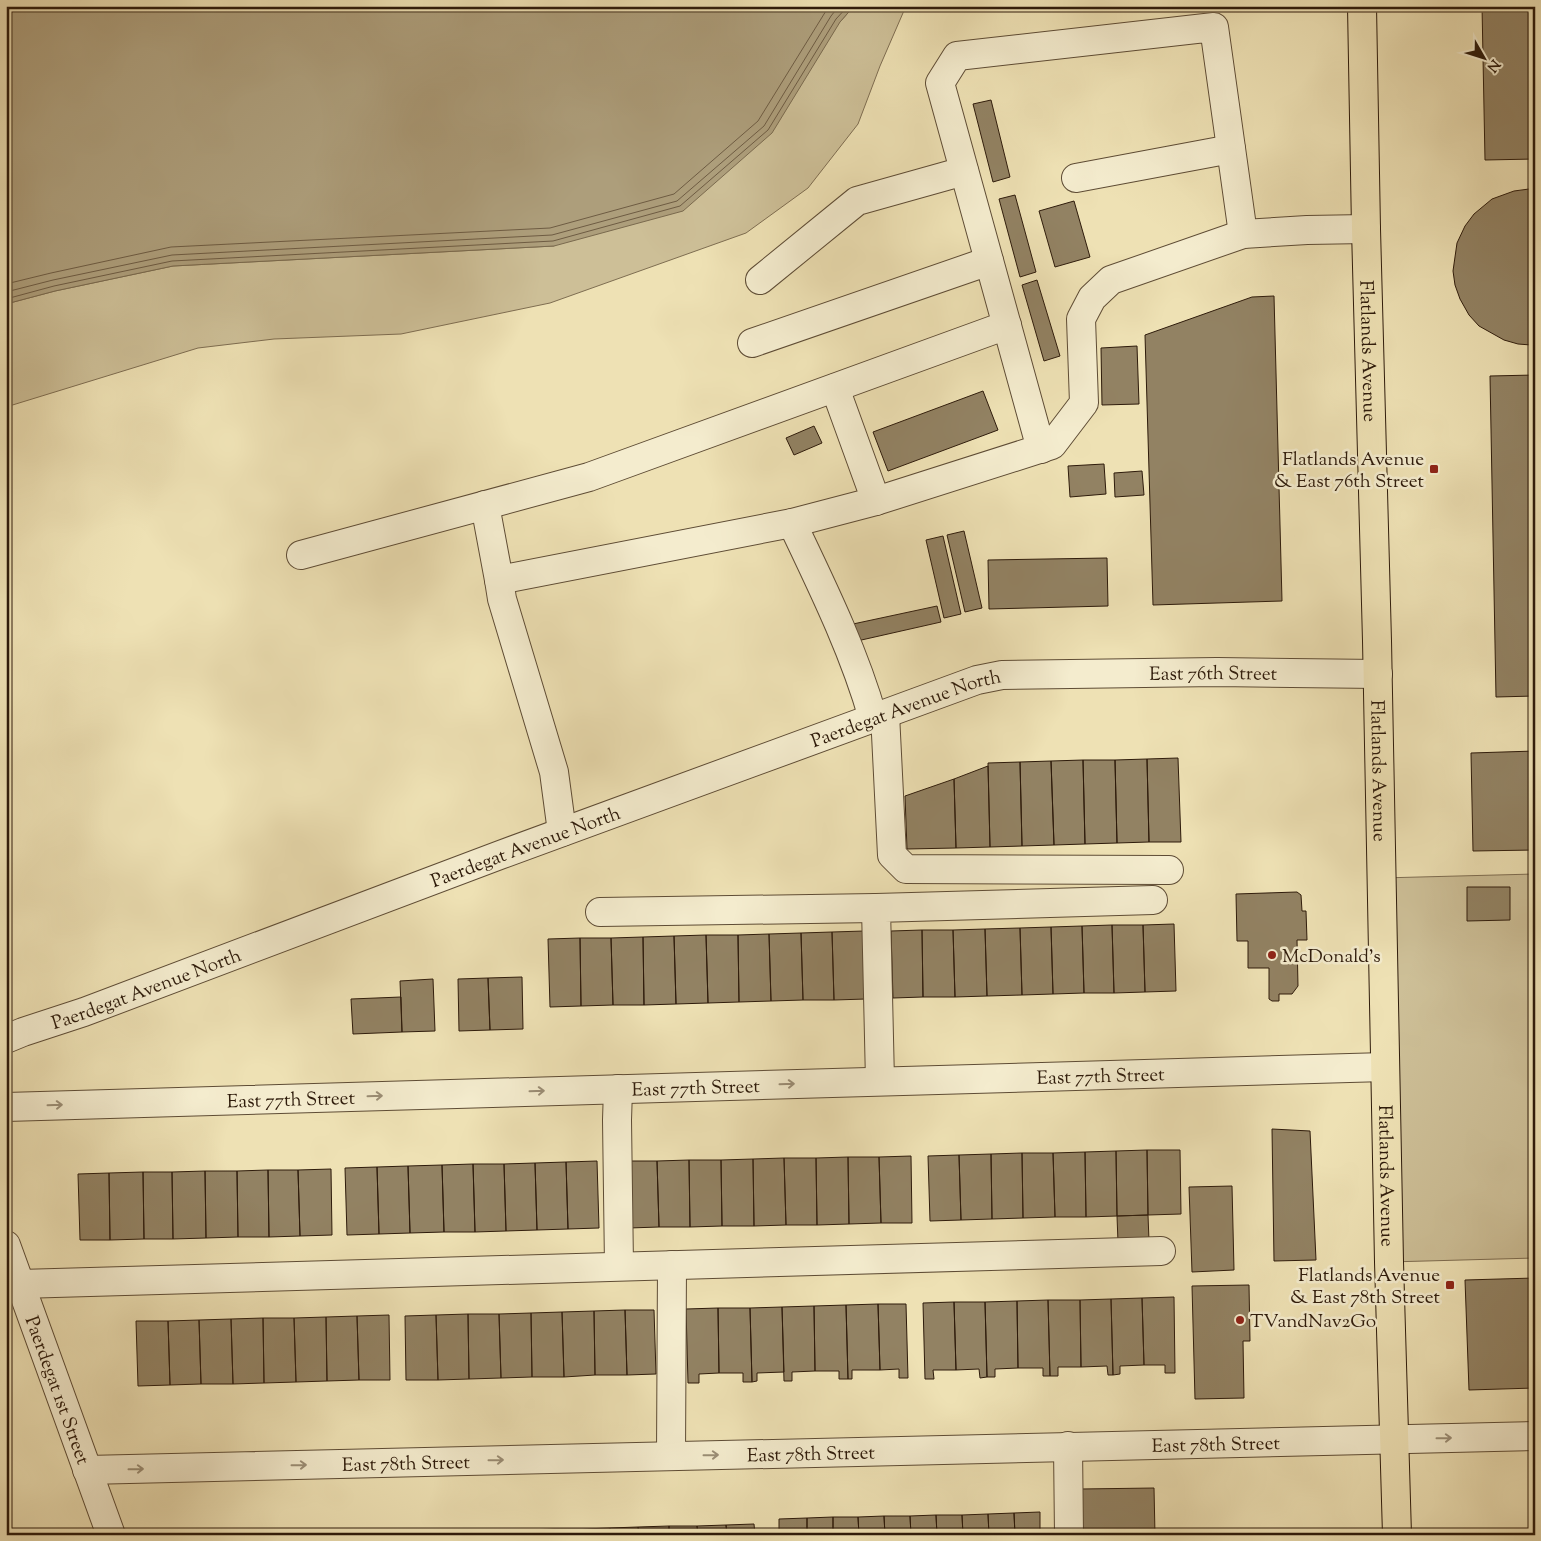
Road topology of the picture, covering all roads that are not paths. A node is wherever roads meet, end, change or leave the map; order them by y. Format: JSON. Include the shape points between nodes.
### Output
{"nodes":[{"id":1,"x":1362,"y":6,"type":"edge"},
{"id":2,"x":1231,"y":150,"type":"junction"},
{"id":3,"x":964,"y":171,"type":"junction"},
{"id":4,"x":1076,"y":178,"type":"dead end"},
{"id":5,"x":1366,"y":229,"type":"junction"},
{"id":6,"x":1243,"y":234,"type":"junction"},
{"id":7,"x":989,"y":261,"type":"junction"},
{"id":8,"x":760,"y":280,"type":"dead end"},
{"id":9,"x":1007,"y":325,"type":"junction"},
{"id":10,"x":752,"y":343,"type":"dead end"},
{"id":11,"x":835,"y":388,"type":"junction"},
{"id":12,"x":1041,"y":449,"type":"junction"},
{"id":13,"x":876,"y":501,"type":"junction"},
{"id":14,"x":484,"y":505,"type":"junction"},
{"id":15,"x":792,"y":523,"type":"junction"},
{"id":16,"x":301,"y":555,"type":"dead end"},
{"id":17,"x":499,"y":580,"type":"junction"},
{"id":18,"x":1378,"y":674,"type":"junction"},
{"id":19,"x":1050,"y":675,"type":"joint"},
{"id":20,"x":879,"y":716,"type":"junction"},
{"id":21,"x":562,"y":832,"type":"junction"},
{"id":22,"x":1169,"y":870,"type":"dead end"},
{"id":23,"x":1154,"y":900,"type":"dead end"},
{"id":24,"x":876,"y":908,"type":"junction"},
{"id":25,"x":600,"y":912,"type":"dead end"},
{"id":26,"x":6,"y":1040,"type":"edge"},
{"id":27,"x":1385,"y":1067,"type":"junction"},
{"id":28,"x":880,"y":1081,"type":"junction"},
{"id":29,"x":618,"y":1088,"type":"junction"},
{"id":30,"x":6,"y":1107,"type":"edge"},
{"id":31,"x":6,"y":1245,"type":"edge"},
{"id":32,"x":1161,"y":1251,"type":"dead end"},
{"id":33,"x":672,"y":1265,"type":"junction"},
{"id":34,"x":619,"y":1266,"type":"junction"},
{"id":35,"x":20,"y":1284,"type":"junction"},
{"id":36,"x":1535,"y":1436,"type":"edge"},
{"id":37,"x":1395,"y":1439,"type":"junction"},
{"id":38,"x":1068,"y":1446,"type":"junction"},
{"id":39,"x":671,"y":1456,"type":"junction"},
{"id":40,"x":87,"y":1470,"type":"junction"},
{"id":41,"x":111,"y":1535,"type":"edge"},
{"id":42,"x":1069,"y":1535,"type":"edge"},
{"id":43,"x":1397,"y":1535,"type":"edge"}],
"edges":[{"from":1,"to":5,"type":"main road","name":"Flatlands Avenue"},
{"from":2,"to":3,"type":"street","via":[[1214,27],[957,56],[940,83]]},
{"from":2,"to":4,"type":"street"},
{"from":2,"to":6,"type":"street"},
{"from":3,"to":7,"type":"street"},
{"from":3,"to":8,"type":"street","via":[[856,201]]},
{"from":5,"to":6,"type":"street"},
{"from":5,"to":18,"type":"main road","name":"Flatlands Avenue"},
{"from":6,"to":12,"type":"street","via":[[1111,280],[1092,298],[1081,319],[1084,403],[1052,445]]},
{"from":7,"to":9,"type":"street"},
{"from":7,"to":10,"type":"street"},
{"from":9,"to":11,"type":"street"},
{"from":9,"to":12,"type":"street"},
{"from":11,"to":13,"type":"street"},
{"from":11,"to":14,"type":"street","via":[[590,477]]},
{"from":12,"to":13,"type":"street"},
{"from":13,"to":15,"type":"street"},
{"from":14,"to":16,"type":"street"},
{"from":14,"to":17,"type":"street"},
{"from":15,"to":17,"type":"street"},
{"from":15,"to":20,"type":"street","via":[[866,694]]},
{"from":17,"to":21,"type":"street","via":[[554,772]]},
{"from":18,"to":19,"type":"street","name":"East 76th Street"},
{"from":18,"to":27,"type":"main road","name":"Flatlands Avenue"},
{"from":19,"to":20,"type":"street","name":"Paerdegat Avenue North","via":[[976,680]]},
{"from":20,"to":21,"type":"street","name":"Paerdegat Avenue North"},
{"from":20,"to":22,"type":"street","via":[[892,855],[906,869]]},
{"from":21,"to":26,"type":"street","name":"Paerdegat Avenue North"},
{"from":23,"to":24,"type":"street"},
{"from":24,"to":25,"type":"street"},
{"from":24,"to":28,"type":"street"},
{"from":27,"to":28,"type":"street","name":"East 77th Street"},
{"from":27,"to":37,"type":"main road","name":"Flatlands Avenue"},
{"from":29,"to":28,"type":"street","name":"East 77th Street","one_way":true},
{"from":30,"to":29,"type":"street","name":"East 77th Street","one_way":true},
{"from":29,"to":34,"type":"street"},
{"from":31,"to":35,"type":"street","name":"Paerdegat 1st Street"},
{"from":32,"to":33,"type":"street"},
{"from":33,"to":34,"type":"street"},
{"from":33,"to":39,"type":"street"},
{"from":34,"to":35,"type":"street"},
{"from":35,"to":40,"type":"street","name":"Paerdegat 1st Street"},
{"from":37,"to":36,"type":"street","name":"East 78th Street","one_way":true},
{"from":37,"to":38,"type":"street","name":"East 78th Street"},
{"from":37,"to":43,"type":"main road","name":"Flatlands Avenue"},
{"from":39,"to":38,"type":"street","name":"East 78th Street","one_way":true},
{"from":38,"to":42,"type":"street"},
{"from":40,"to":39,"type":"street","name":"East 78th Street","one_way":true},
{"from":40,"to":41,"type":"street","name":"Paerdegat 1st Street"}]}
